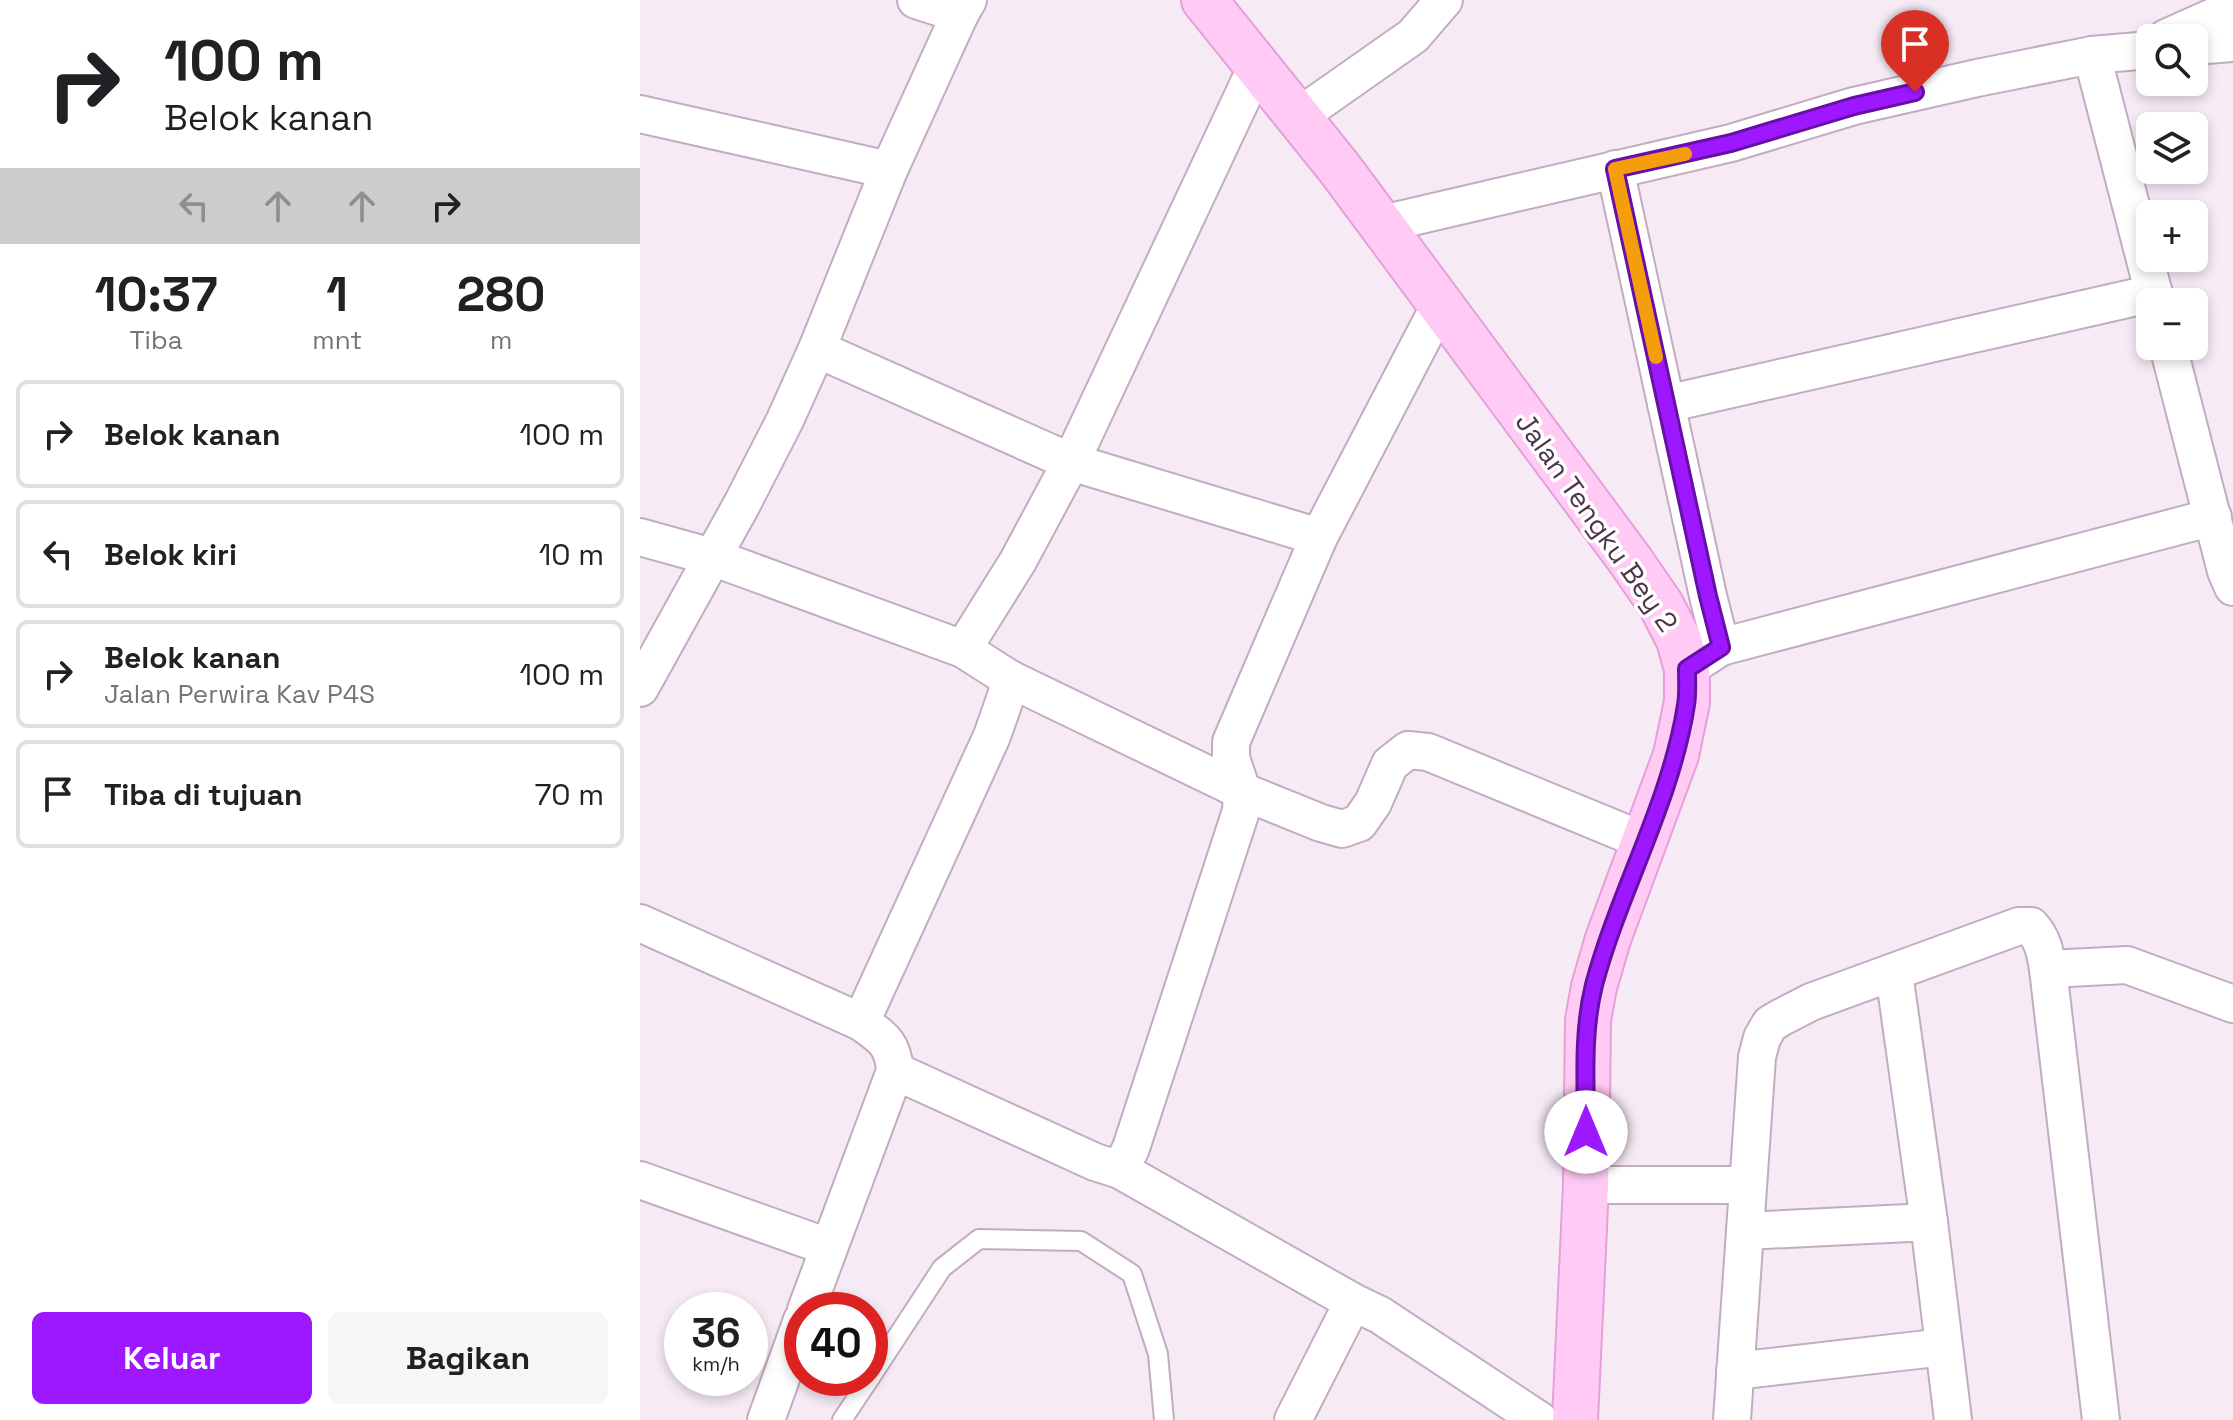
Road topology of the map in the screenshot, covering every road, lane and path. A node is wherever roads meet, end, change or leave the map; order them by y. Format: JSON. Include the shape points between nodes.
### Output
{"nodes":[{"id":1,"x":916,"y":0,"type":"edge"},
{"id":2,"x":1444,"y":0,"type":"edge"},
{"id":3,"x":1219,"y":5,"type":"edge"},
{"id":4,"x":964,"y":7,"type":"edge"},
{"id":5,"x":2233,"y":8,"type":"edge"},
{"id":6,"x":2198,"y":24,"type":"edge"},
{"id":7,"x":2233,"y":43,"type":"edge"},
{"id":8,"x":2208,"y":45,"type":"edge"},
{"id":9,"x":2136,"y":48,"type":"edge"},
{"id":10,"x":2092,"y":55,"type":"junction"},
{"id":11,"x":1257,"y":66,"type":"junction"},
{"id":12,"x":640,"y":114,"type":"edge"},
{"id":13,"x":1299,"y":116,"type":"junction"},
{"id":14,"x":1615,"y":169,"type":"junction"},
{"id":15,"x":889,"y":170,"type":"junction"},
{"id":16,"x":1382,"y":224,"type":"junction"},
{"id":17,"x":2153,"y":288,"type":"edge"},
{"id":18,"x":2136,"y":301,"type":"edge"},
{"id":19,"x":1441,"y":303,"type":"junction"},
{"id":20,"x":817,"y":349,"type":"junction"},
{"id":21,"x":2172,"y":360,"type":"edge"},
{"id":22,"x":1666,"y":404,"type":"junction"},
{"id":23,"x":1071,"y":462,"type":"junction"},
{"id":24,"x":2213,"y":517,"type":"junction"},
{"id":25,"x":640,"y":537,"type":"edge"},
{"id":26,"x":1319,"y":537,"type":"junction"},
{"id":27,"x":712,"y":557,"type":"junction"},
{"id":28,"x":2233,"y":587,"type":"edge"},
{"id":29,"x":963,"y":649,"type":"junction"},
{"id":30,"x":1704,"y":658,"type":"junction"},
{"id":31,"x":1010,"y":679,"type":"junction"},
{"id":32,"x":640,"y":688,"type":"edge"},
{"id":33,"x":1242,"y":791,"type":"junction"},
{"id":34,"x":1644,"y":841,"type":"junction"},
{"id":35,"x":640,"y":923,"type":"edge"},
{"id":36,"x":2048,"y":969,"type":"junction"},
{"id":37,"x":1894,"y":973,"type":"junction"},
{"id":38,"x":2233,"y":1004,"type":"edge"},
{"id":39,"x":861,"y":1022,"type":"junction"},
{"id":40,"x":895,"y":1071,"type":"junction"},
{"id":41,"x":1120,"y":1170,"type":"junction"},
{"id":42,"x":640,"y":1180,"type":"edge"},
{"id":43,"x":1586,"y":1185,"type":"junction"},
{"id":44,"x":1747,"y":1185,"type":"junction"},
{"id":45,"x":1929,"y":1222,"type":"junction"},
{"id":46,"x":1745,"y":1231,"type":"junction"},
{"id":47,"x":828,"y":1247,"type":"junction"},
{"id":48,"x":812,"y":1292,"type":"edge"},
{"id":49,"x":1353,"y":1302,"type":"junction"},
{"id":50,"x":1944,"y":1347,"type":"junction"},
{"id":51,"x":888,"y":1350,"type":"edge"},
{"id":52,"x":784,"y":1370,"type":"edge"},
{"id":53,"x":1735,"y":1371,"type":"junction"},
{"id":54,"x":858,"y":1396,"type":"edge"},
{"id":55,"x":766,"y":1420,"type":"edge"},
{"id":56,"x":842,"y":1420,"type":"edge"},
{"id":57,"x":1164,"y":1420,"type":"edge"},
{"id":58,"x":1293,"y":1420,"type":"edge"},
{"id":59,"x":1539,"y":1420,"type":"edge"},
{"id":60,"x":1575,"y":1420,"type":"edge"},
{"id":61,"x":1732,"y":1420,"type":"edge"},
{"id":62,"x":1953,"y":1420,"type":"edge"},
{"id":63,"x":2101,"y":1420,"type":"edge"}],
"edges":[{"from":1,"to":4,"type":"street"},
{"from":2,"to":13,"type":"street","via":[[1413,36]]},
{"from":3,"to":11,"type":"street","name":"Jalan Tengku Bey 2"},
{"from":4,"to":15,"type":"street"},
{"from":5,"to":6,"type":"street"},
{"from":7,"to":8,"type":"street"},
{"from":9,"to":10,"type":"street"},
{"from":10,"to":14,"type":"street","via":[[1854,106],[1731,143]]},
{"from":10,"to":17,"type":"street"},
{"from":11,"to":13,"type":"street","name":"Jalan Tengku Bey 2"},
{"from":11,"to":23,"type":"street"},
{"from":12,"to":15,"type":"street"},
{"from":13,"to":16,"type":"street","name":"Jalan Tengku Bey 2"},
{"from":14,"to":16,"type":"street"},
{"from":14,"to":22,"type":"street"},
{"from":15,"to":20,"type":"street"},
{"from":16,"to":19,"type":"street","name":"Jalan Tengku Bey 2"},
{"from":18,"to":22,"type":"street"},
{"from":19,"to":26,"type":"street"},
{"from":19,"to":30,"type":"street","name":"Jalan Tengku Bey 2","via":[[1653,594],[1679,640]]},
{"from":20,"to":23,"type":"street"},
{"from":20,"to":27,"type":"street"},
{"from":21,"to":24,"type":"street"},
{"from":22,"to":30,"type":"street"},
{"from":23,"to":26,"type":"street"},
{"from":23,"to":29,"type":"street"},
{"from":24,"to":28,"type":"street"},
{"from":24,"to":30,"type":"street"},
{"from":25,"to":27,"type":"street"},
{"from":26,"to":33,"type":"street","via":[[1231,742]]},
{"from":27,"to":29,"type":"street"},
{"from":27,"to":32,"type":"street"},
{"from":29,"to":31,"type":"street"},
{"from":30,"to":34,"type":"street","name":"Jalan Tengku Bey 2"},
{"from":31,"to":33,"type":"street"},
{"from":31,"to":39,"type":"street","via":[[992,736]]},
{"from":33,"to":34,"type":"street","via":[[1342,829],[1359,823],[1390,764],[1408,750],[1428,752]]},
{"from":33,"to":41,"type":"street","via":[[1241,811]]},
{"from":34,"to":43,"type":"street","name":"Jalan Tengku Bey 2","via":[[1608,939],[1588,1020]]},
{"from":35,"to":39,"type":"street"},
{"from":36,"to":37,"type":"street","via":[[2039,934],[2031,926],[2019,926]]},
{"from":36,"to":38,"type":"street","via":[[2127,965]]},
{"from":36,"to":63,"type":"street"},
{"from":37,"to":44,"type":"street","via":[[1811,1002],[1770,1024],[1757,1057]]},
{"from":37,"to":45,"type":"street"},
{"from":39,"to":40,"type":"street","via":[[885,1039],[894,1054]]},
{"from":40,"to":41,"type":"street"},
{"from":40,"to":47,"type":"street"},
{"from":41,"to":49,"type":"street"},
{"from":42,"to":47,"type":"street"},
{"from":43,"to":44,"type":"street"},
{"from":43,"to":60,"type":"street","name":"Jalan Tengku Bey 2"},
{"from":44,"to":46,"type":"street"},
{"from":45,"to":46,"type":"street"},
{"from":45,"to":50,"type":"street"},
{"from":46,"to":53,"type":"street"},
{"from":47,"to":48,"type":"street"},
{"from":49,"to":58,"type":"street"},
{"from":49,"to":59,"type":"street"},
{"from":50,"to":53,"type":"street"},
{"from":50,"to":62,"type":"street"},
{"from":51,"to":57,"type":"lane","via":[[942,1268],[979,1239],[1081,1241],[1132,1274],[1158,1354]]},
{"from":52,"to":55,"type":"street"},
{"from":53,"to":61,"type":"street"},
{"from":54,"to":56,"type":"lane"}]}
